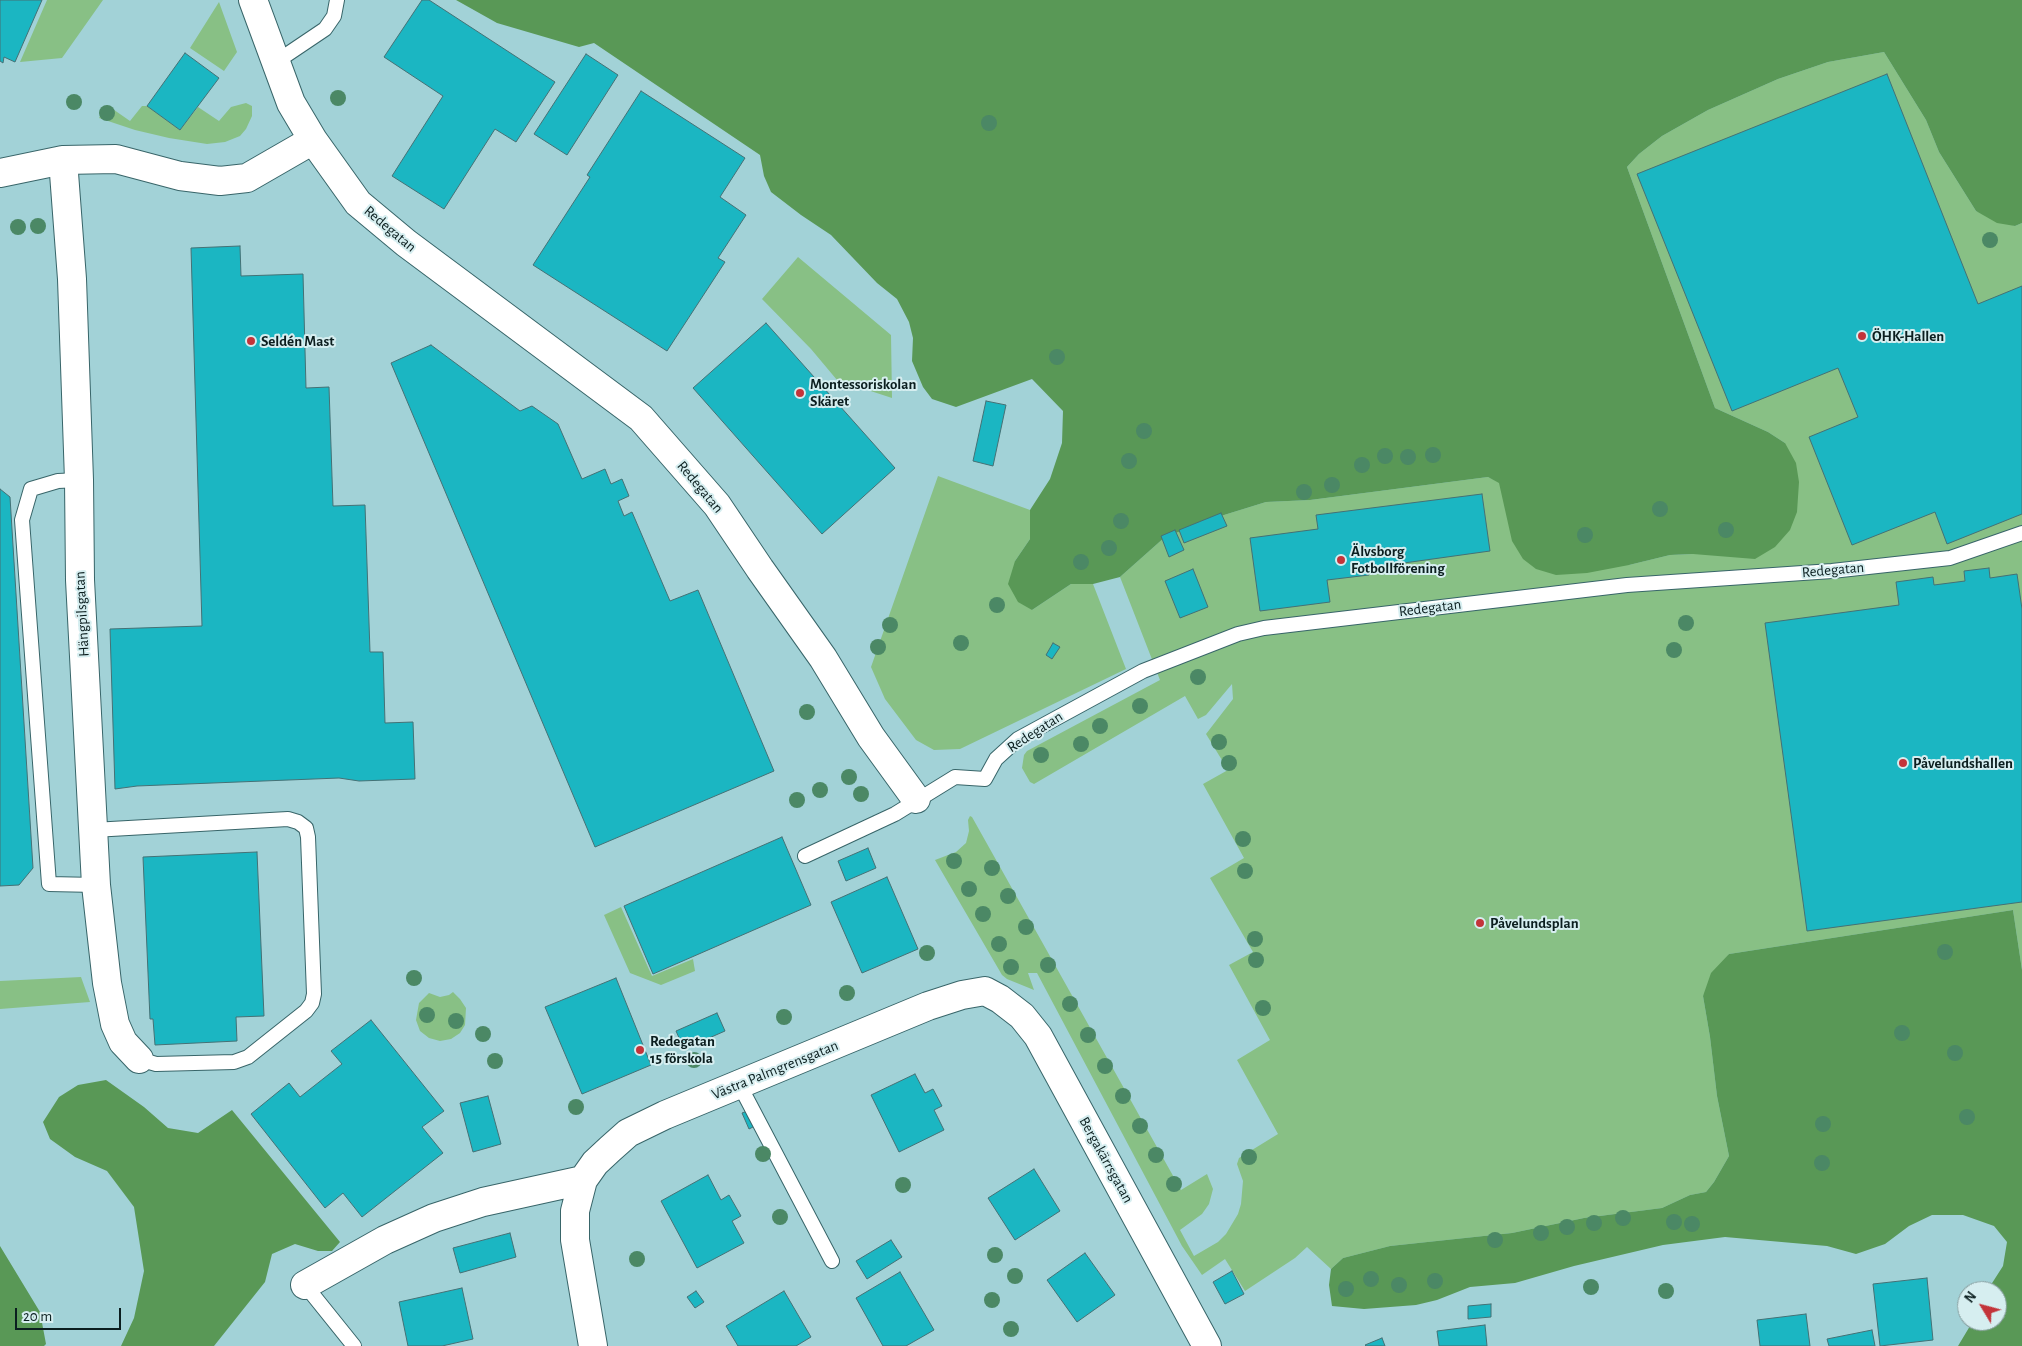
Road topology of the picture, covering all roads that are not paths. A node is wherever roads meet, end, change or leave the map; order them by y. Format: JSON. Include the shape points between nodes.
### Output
{"nodes":[{"id":1,"x":253,"y":0,"type":"edge"},
{"id":2,"x":337,"y":0,"type":"edge"},
{"id":3,"x":276,"y":62,"type":"junction"},
{"id":4,"x":313,"y":140,"type":"junction"},
{"id":5,"x":63,"y":160,"type":"junction"},
{"id":6,"x":0,"y":173,"type":"edge"},
{"id":7,"x":79,"y":480,"type":"junction"},
{"id":8,"x":2022,"y":533,"type":"edge"},
{"id":9,"x":916,"y":799,"type":"junction"},
{"id":10,"x":92,"y":830,"type":"junction"},
{"id":11,"x":806,"y":856,"type":"dead end"},
{"id":12,"x":96,"y":885,"type":"junction"},
{"id":13,"x":985,"y":991,"type":"joint"},
{"id":14,"x":139,"y":1059,"type":"joint"},
{"id":15,"x":739,"y":1084,"type":"junction"},
{"id":16,"x":583,"y":1180,"type":"junction"},
{"id":17,"x":832,"y":1260,"type":"dead end"},
{"id":18,"x":305,"y":1285,"type":"joint"},
{"id":19,"x":354,"y":1346,"type":"edge"},
{"id":20,"x":593,"y":1346,"type":"edge"},
{"id":21,"x":1207,"y":1346,"type":"edge"}],
"edges":[{"from":1,"to":3,"type":"street","name":"Redegatan"},
{"from":2,"to":3,"type":"lane","via":[[334,16],[325,29]]},
{"from":3,"to":4,"type":"street","name":"Redegatan","via":[[291,103]]},
{"from":4,"to":5,"type":"street","via":[[248,178],[220,181],[180,176],[116,159]]},
{"from":4,"to":9,"type":"street","name":"Redegatan","via":[[358,203],[640,418],[717,505]]},
{"from":5,"to":6,"type":"street"},
{"from":5,"to":7,"type":"street","name":"Hängpilsgatan","via":[[72,279]]},
{"from":7,"to":10,"type":"street","name":"Hängpilsgatan","via":[[80,580]]},
{"from":7,"to":12,"type":"lane","via":[[58,481],[31,489],[22,520],[49,884]]},
{"from":8,"to":9,"type":"lane","name":"Redegatan","via":[[1950,558],[1627,585],[1264,628],[1238,634],[1143,671],[1018,739],[996,759],[985,779],[954,778]]},
{"from":9,"to":11,"type":"lane","via":[[895,814]]},
{"from":10,"to":12,"type":"street","name":"Hängpilsgatan"},
{"from":10,"to":14,"type":"lane","via":[[288,819],[306,828],[308,837],[314,994],[306,1011],[248,1058],[234,1062],[156,1064]]},
{"from":12,"to":14,"type":"street","name":"Hängpilsgatan","via":[[107,984],[115,1024],[122,1042]]},
{"from":13,"to":15,"type":"street","name":"Västra Palmgrensgatan","via":[[928,1006]]},
{"from":13,"to":21,"type":"street","name":"Bergakärrsgatan","via":[[1022,1016],[1038,1036]]},
{"from":15,"to":16,"type":"street","name":"Västra Palmgrensgatan","via":[[628,1133],[595,1163]]},
{"from":15,"to":17,"type":"lane"},
{"from":16,"to":18,"type":"street","via":[[480,1202],[434,1218],[385,1240]]},
{"from":16,"to":20,"type":"street","name":"Västra Palmgrensgatan","via":[[575,1211],[575,1240]]},
{"from":18,"to":19,"type":"lane"}]}
